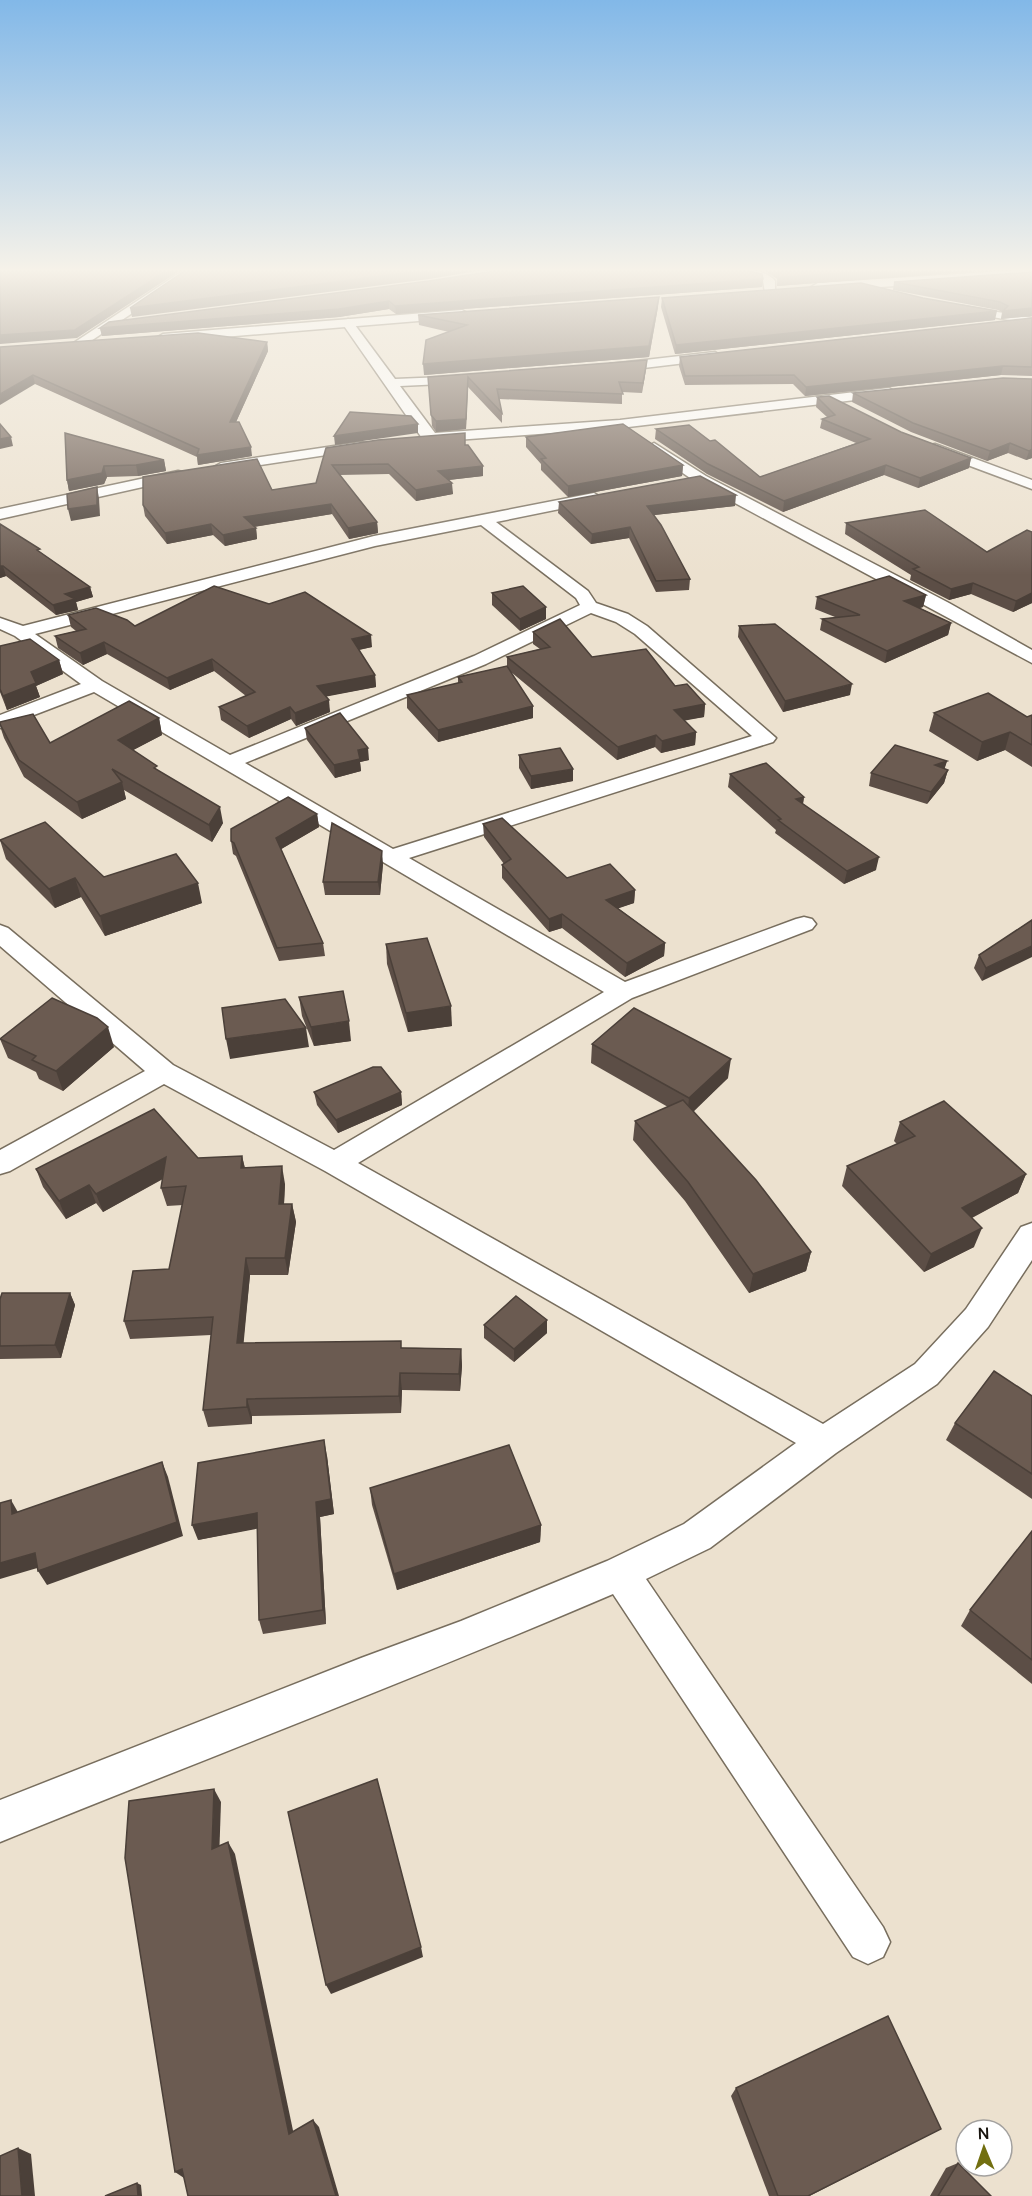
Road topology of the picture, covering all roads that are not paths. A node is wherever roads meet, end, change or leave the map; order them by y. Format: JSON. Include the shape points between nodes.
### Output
{"nodes":[{"id":1,"x":382,"y":370,"type":"edge"},
{"id":2,"x":472,"y":379,"type":"edge"},
{"id":3,"x":391,"y":383,"type":"junction"},
{"id":4,"x":898,"y":391,"type":"edge"},
{"id":5,"x":829,"y":399,"type":"junction"},
{"id":6,"x":848,"y":409,"type":"edge"},
{"id":7,"x":620,"y":424,"type":"junction"},
{"id":8,"x":431,"y":438,"type":"junction"},
{"id":9,"x":410,"y":440,"type":"edge"},
{"id":10,"x":916,"y":441,"type":"edge"},
{"id":11,"x":378,"y":444,"type":"edge"},
{"id":12,"x":209,"y":469,"type":"edge"},
{"id":13,"x":190,"y":473,"type":"edge"},
{"id":14,"x":702,"y":479,"type":"junction"},
{"id":15,"x":678,"y":483,"type":"edge"},
{"id":16,"x":1032,"y":485,"type":"edge"},
{"id":17,"x":608,"y":496,"type":"edge"},
{"id":18,"x":0,"y":514,"type":"edge"},
{"id":19,"x":483,"y":519,"type":"junction"},
{"id":20,"x":590,"y":607,"type":"junction"},
{"id":21,"x":0,"y":623,"type":"edge"},
{"id":22,"x":21,"y":632,"type":"junction"},
{"id":23,"x":1032,"y":658,"type":"edge"},
{"id":24,"x":95,"y":685,"type":"junction"},
{"id":25,"x":0,"y":722,"type":"edge"},
{"id":26,"x":228,"y":763,"type":"junction"},
{"id":27,"x":390,"y":857,"type":"junction"},
{"id":28,"x":804,"y":924,"type":"dead end"},
{"id":29,"x":0,"y":933,"type":"edge"},
{"id":30,"x":623,"y":992,"type":"junction"},
{"id":31,"x":164,"y":1072,"type":"junction"},
{"id":32,"x":0,"y":1163,"type":"edge"},
{"id":33,"x":335,"y":1163,"type":"junction"},
{"id":34,"x":1030,"y":1242,"type":"edge"},
{"id":35,"x":824,"y":1442,"type":"junction"},
{"id":36,"x":620,"y":1573,"type":"junction"},
{"id":37,"x":0,"y":1821,"type":"edge"},
{"id":38,"x":868,"y":1942,"type":"dead end"}],
"edges":[{"from":1,"to":3,"type":"street"},
{"from":2,"to":3,"type":"street"},
{"from":3,"to":8,"type":"street"},
{"from":4,"to":5,"type":"street"},
{"from":5,"to":6,"type":"street"},
{"from":5,"to":7,"type":"street"},
{"from":7,"to":8,"type":"street"},
{"from":7,"to":14,"type":"street"},
{"from":8,"to":9,"type":"street"},
{"from":10,"to":16,"type":"street"},
{"from":11,"to":12,"type":"street"},
{"from":13,"to":18,"type":"street"},
{"from":14,"to":15,"type":"street"},
{"from":14,"to":23,"type":"street"},
{"from":17,"to":19,"type":"street"},
{"from":19,"to":20,"type":"street","via":[[582,595]]},
{"from":19,"to":22,"type":"street","via":[[374,541]]},
{"from":20,"to":26,"type":"street","via":[[480,660]]},
{"from":20,"to":27,"type":"street","via":[[622,618],[641,630],[766,738]]},
{"from":21,"to":22,"type":"street"},
{"from":22,"to":24,"type":"street"},
{"from":24,"to":25,"type":"street"},
{"from":24,"to":26,"type":"street"},
{"from":26,"to":27,"type":"street"},
{"from":27,"to":30,"type":"street"},
{"from":28,"to":30,"type":"street"},
{"from":29,"to":31,"type":"street"},
{"from":30,"to":33,"type":"street"},
{"from":31,"to":32,"type":"street"},
{"from":31,"to":33,"type":"street"},
{"from":33,"to":35,"type":"street"},
{"from":34,"to":35,"type":"street","via":[[977,1318],[926,1374]]},
{"from":35,"to":36,"type":"street","via":[[697,1536]]},
{"from":36,"to":37,"type":"street","via":[[461,1640]]},
{"from":36,"to":38,"type":"street"}]}
